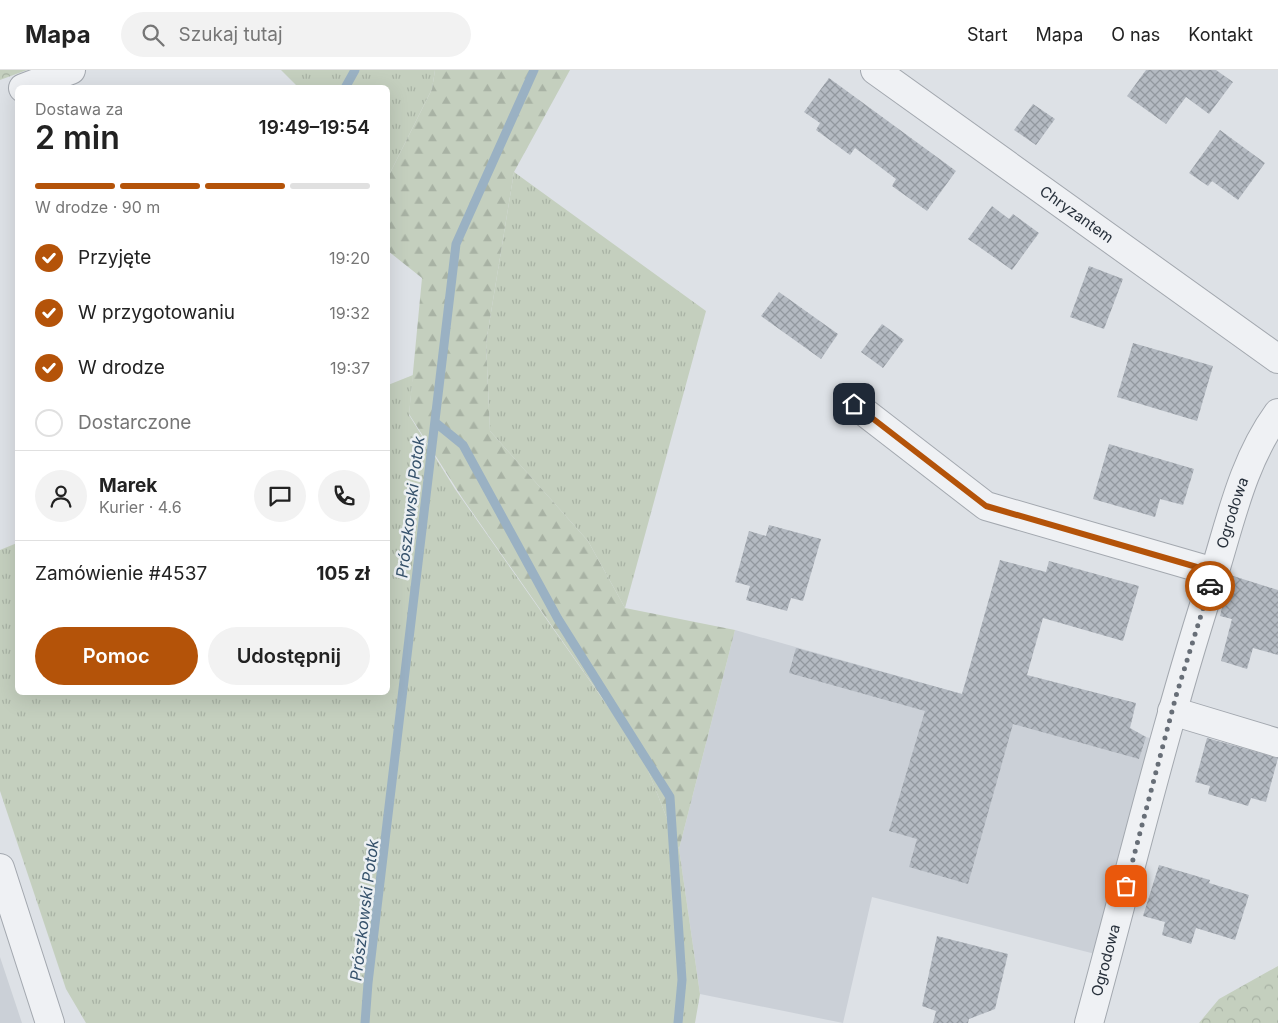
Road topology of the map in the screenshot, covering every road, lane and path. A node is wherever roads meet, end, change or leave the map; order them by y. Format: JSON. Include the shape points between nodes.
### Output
{"nodes":[{"id":1,"x":71,"y":70,"type":"edge"},
{"id":2,"x":875,"y":70,"type":"edge"},
{"id":3,"x":31,"y":85,"type":"edge"},
{"id":4,"x":15,"y":90,"type":"edge"},
{"id":5,"x":0,"y":96,"type":"edge"},
{"id":6,"x":1278,"y":359,"type":"edge"},
{"id":7,"x":854,"y":404,"type":"dead end"},
{"id":8,"x":1278,"y":413,"type":"edge"},
{"id":9,"x":1214,"y":572,"type":"junction"},
{"id":10,"x":1172,"y":711,"type":"junction"},
{"id":11,"x":1278,"y":743,"type":"edge"},
{"id":12,"x":0,"y":868,"type":"edge"},
{"id":13,"x":50,"y":1023,"type":"edge"},
{"id":14,"x":1089,"y":1023,"type":"edge"}],
"edges":[{"from":1,"to":3,"type":"street"},
{"from":2,"to":6,"type":"street","name":"Chryzantem"},
{"from":4,"to":5,"type":"street"},
{"from":7,"to":9,"type":"street","via":[[986,506]]},
{"from":8,"to":9,"type":"street","name":"Ogrodowa","via":[[1266,430],[1241,484]]},
{"from":9,"to":10,"type":"street","name":"Ogrodowa"},
{"from":10,"to":11,"type":"street"},
{"from":10,"to":14,"type":"street","name":"Ogrodowa"},
{"from":12,"to":13,"type":"street"}]}
